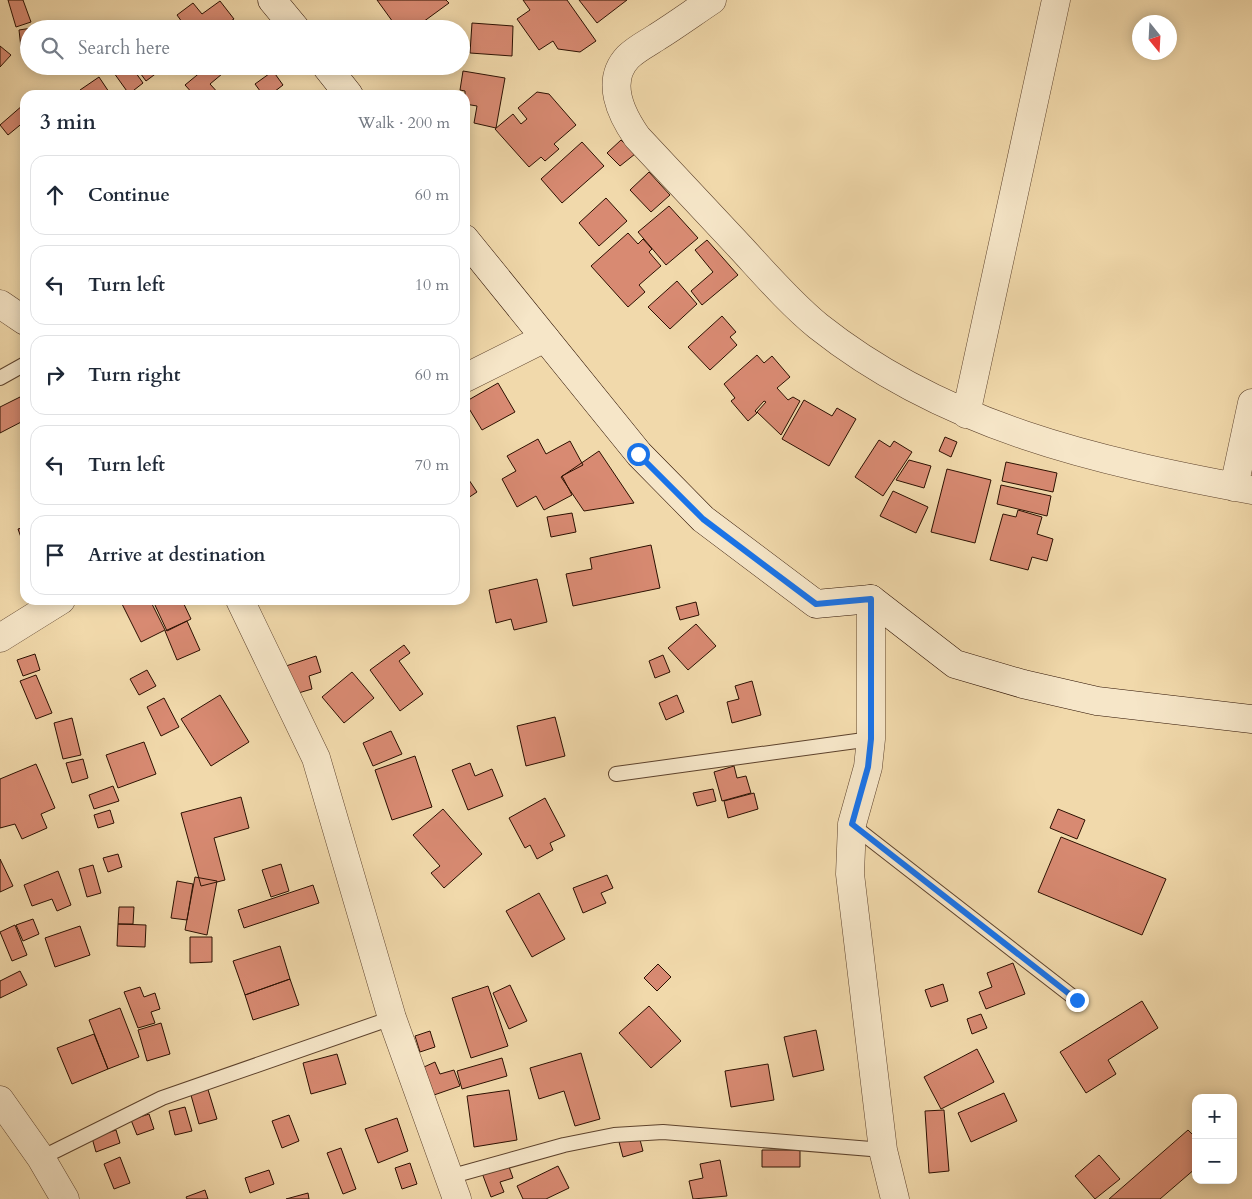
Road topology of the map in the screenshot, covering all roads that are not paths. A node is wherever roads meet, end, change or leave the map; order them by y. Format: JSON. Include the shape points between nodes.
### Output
{"nodes":[{"id":1,"x":712,"y":0,"type":"edge"},
{"id":2,"x":1056,"y":0,"type":"edge"},
{"id":3,"x":333,"y":75,"type":"edge"},
{"id":4,"x":345,"y":90,"type":"edge"},
{"id":5,"x":470,"y":245,"type":"edge"},
{"id":6,"x":0,"y":304,"type":"edge"},
{"id":7,"x":20,"y":318,"type":"edge"},
{"id":8,"x":545,"y":338,"type":"junction"},
{"id":9,"x":20,"y":367,"type":"edge"},
{"id":10,"x":470,"y":376,"type":"edge"},
{"id":11,"x":0,"y":378,"type":"edge"},
{"id":12,"x":1252,"y":403,"type":"edge"},
{"id":13,"x":966,"y":414,"type":"junction"},
{"id":14,"x":1243,"y":488,"type":"edge"},
{"id":15,"x":871,"y":599,"type":"junction"},
{"id":16,"x":53,"y":605,"type":"edge"},
{"id":17,"x":242,"y":605,"type":"edge"},
{"id":18,"x":0,"y":638,"type":"edge"},
{"id":19,"x":1252,"y":719,"type":"edge"},
{"id":20,"x":871,"y":739,"type":"junction"},
{"id":21,"x":616,"y":774,"type":"dead end"},
{"id":22,"x":852,"y":824,"type":"junction"},
{"id":23,"x":1077,"y":1000,"type":"dead end"},
{"id":24,"x":392,"y":1018,"type":"junction"},
{"id":25,"x":0,"y":1100,"type":"edge"},
{"id":26,"x":883,"y":1150,"type":"junction"},
{"id":27,"x":41,"y":1158,"type":"junction"},
{"id":28,"x":453,"y":1188,"type":"edge"},
{"id":29,"x":65,"y":1199,"type":"edge"},
{"id":30,"x":895,"y":1199,"type":"edge"}],
"edges":[{"from":1,"to":13,"type":"street","via":[[629,56],[618,71],[616,87],[624,118],[777,286],[817,324],[861,358],[913,390]]},
{"from":2,"to":13,"type":"street"},
{"from":3,"to":4,"type":"street"},
{"from":5,"to":8,"type":"street"},
{"from":6,"to":7,"type":"street"},
{"from":8,"to":10,"type":"street"},
{"from":8,"to":15,"type":"street","via":[[638,454],[703,519],[816,604]]},
{"from":9,"to":11,"type":"lane"},
{"from":12,"to":14,"type":"street"},
{"from":13,"to":14,"type":"street","via":[[1094,456]]},
{"from":15,"to":19,"type":"street","via":[[955,664],[1097,701]]},
{"from":15,"to":20,"type":"street"},
{"from":16,"to":18,"type":"street"},
{"from":17,"to":24,"type":"street","via":[[316,758]]},
{"from":20,"to":21,"type":"lane"},
{"from":20,"to":22,"type":"street","via":[[868,767]]},
{"from":22,"to":23,"type":"lane"},
{"from":22,"to":26,"type":"street","via":[[850,874]]},
{"from":24,"to":27,"type":"lane","via":[[162,1098]]},
{"from":24,"to":28,"type":"street"},
{"from":25,"to":27,"type":"street"},
{"from":26,"to":28,"type":"lane","via":[[664,1132],[614,1135],[564,1144]]},
{"from":26,"to":30,"type":"street"},
{"from":27,"to":29,"type":"street"}]}
